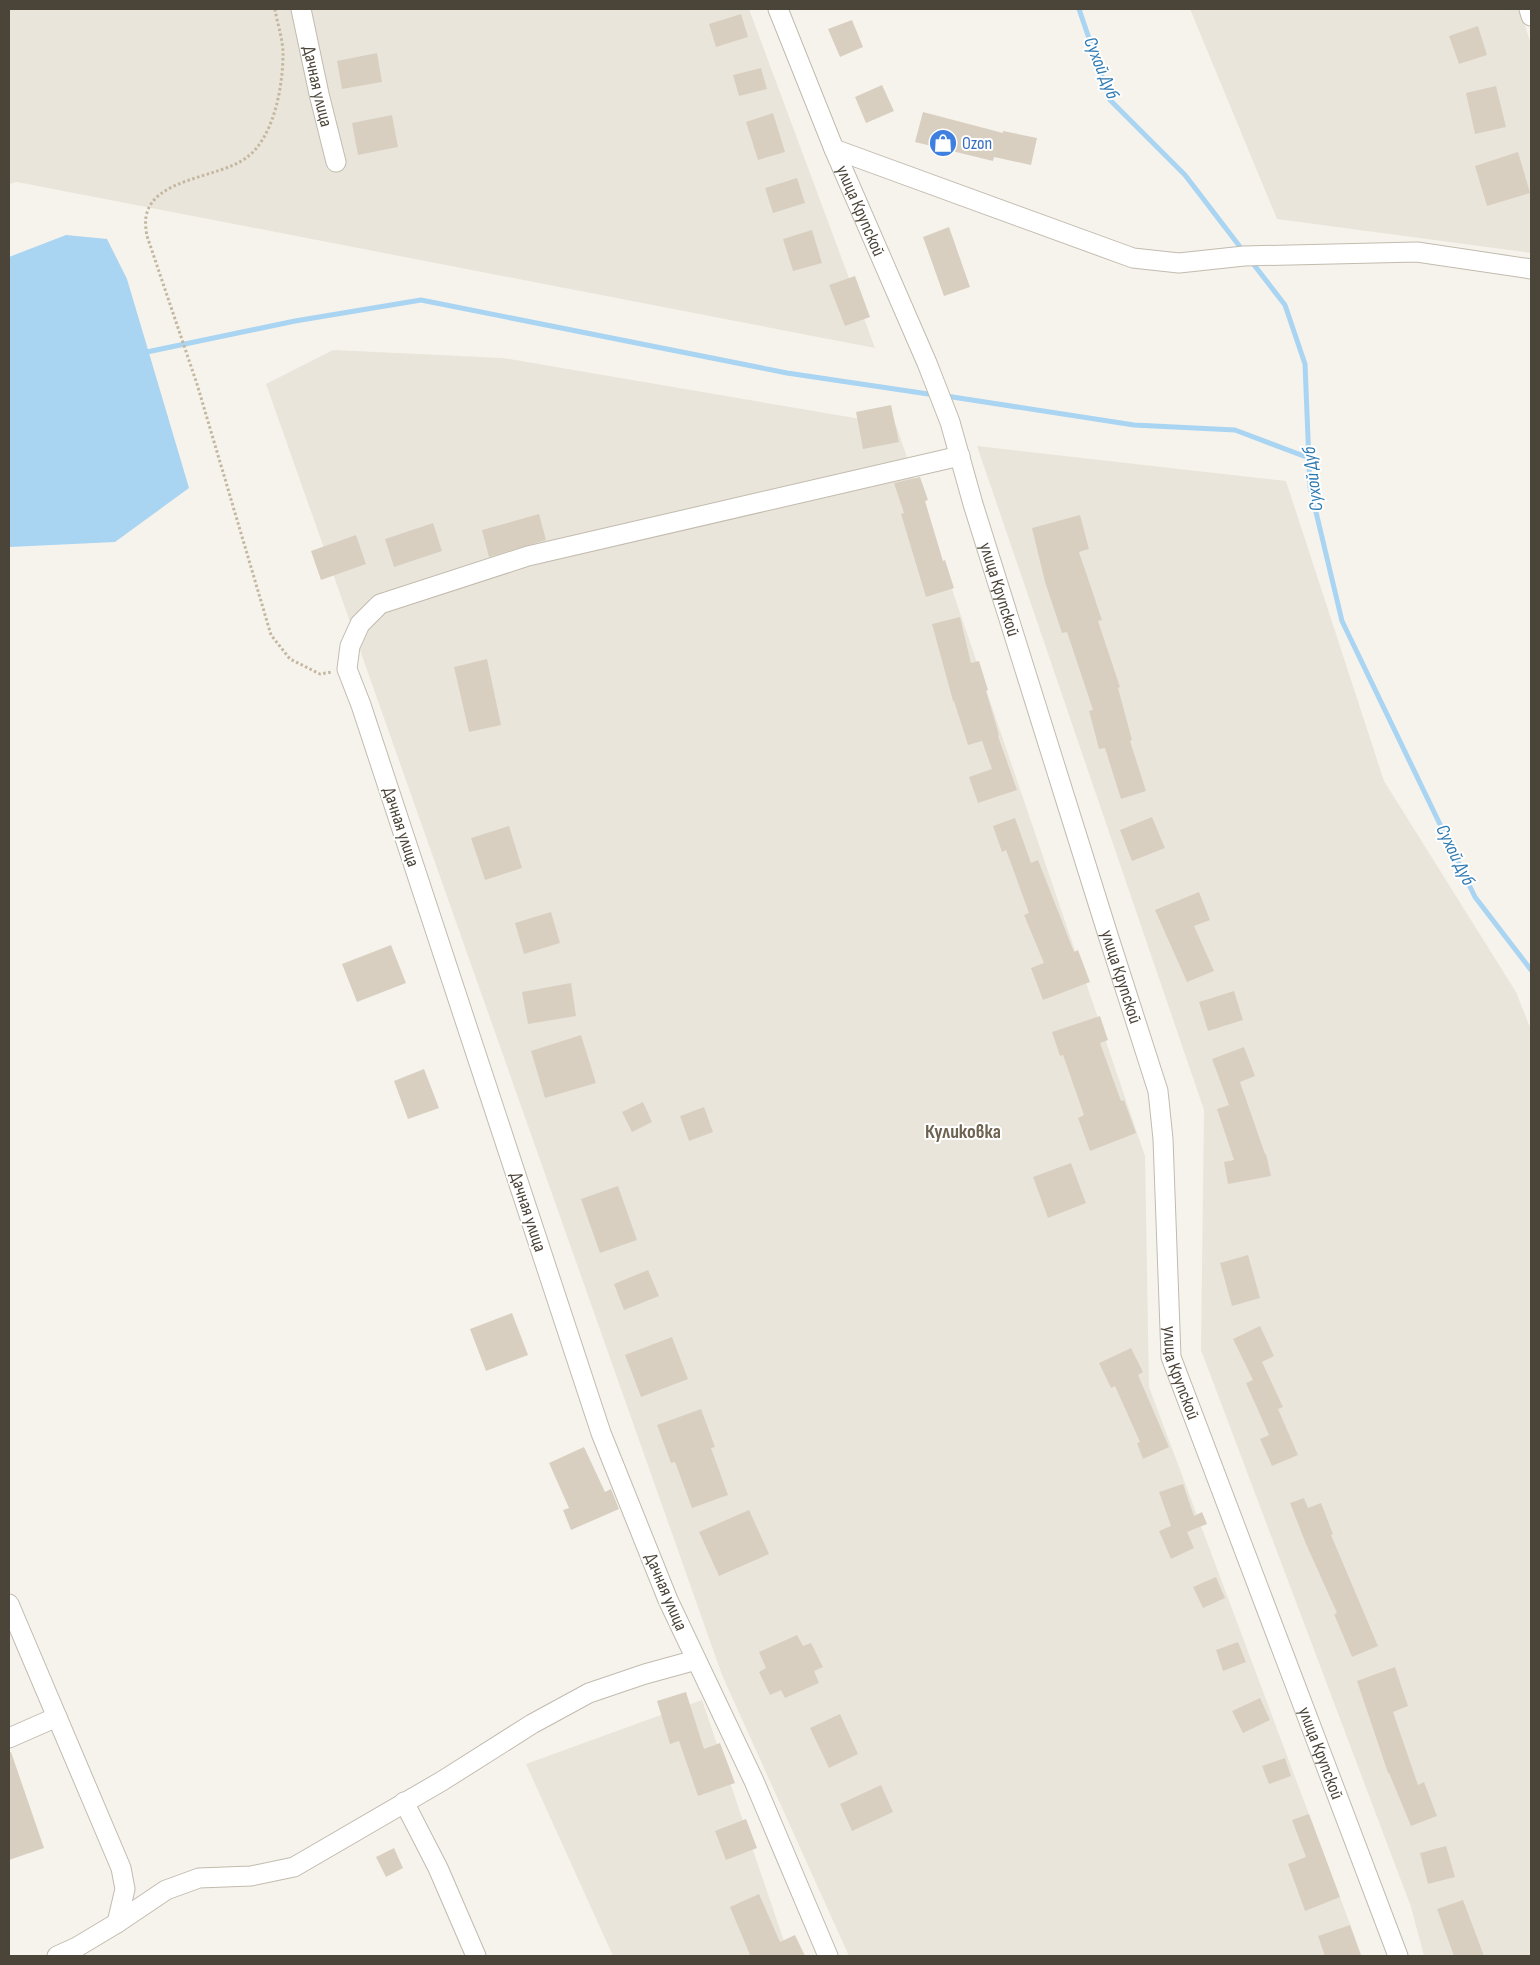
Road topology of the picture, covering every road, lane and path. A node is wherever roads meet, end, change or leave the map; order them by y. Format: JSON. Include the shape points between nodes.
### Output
{"nodes":[{"id":1,"x":275,"y":9,"type":"edge"},
{"id":2,"x":301,"y":9,"type":"edge"},
{"id":3,"x":778,"y":9,"type":"edge"},
{"id":4,"x":1529,"y":9,"type":"edge"},
{"id":5,"x":1531,"y":16,"type":"edge"},
{"id":6,"x":834,"y":149,"type":"junction"},
{"id":7,"x":336,"y":162,"type":"dead end"},
{"id":8,"x":1531,"y":269,"type":"edge"},
{"id":9,"x":960,"y":456,"type":"junction"},
{"id":10,"x":347,"y":669,"type":"junction"},
{"id":11,"x":9,"y":1604,"type":"edge"},
{"id":12,"x":696,"y":1660,"type":"junction"},
{"id":13,"x":57,"y":1717,"type":"junction"},
{"id":14,"x":9,"y":1738,"type":"edge"},
{"id":15,"x":404,"y":1802,"type":"junction"},
{"id":16,"x":117,"y":1923,"type":"junction"},
{"id":17,"x":57,"y":1956,"type":"edge"},
{"id":18,"x":476,"y":1956,"type":"edge"},
{"id":19,"x":828,"y":1956,"type":"edge"},
{"id":20,"x":1398,"y":1956,"type":"edge"}],
"edges":[{"from":1,"to":10,"type":"path","via":[[283,53],[277,107],[261,142],[246,158],[219,172],[182,182],[152,201],[146,217],[147,236],[197,384],[271,635],[290,659],[320,674]]},
{"from":2,"to":7,"type":"street","name":"Дачная улица"},
{"from":3,"to":6,"type":"street","name":"улица Крупской"},
{"from":4,"to":5,"type":"street"},
{"from":6,"to":8,"type":"street","via":[[1133,258],[1179,263],[1244,256],[1417,252]]},
{"from":6,"to":9,"type":"street","name":"улица Крупской","via":[[927,362]]},
{"from":9,"to":10,"type":"street","name":"Дачная улица","via":[[528,556],[380,604],[360,624],[350,646]]},
{"from":9,"to":20,"type":"street","name":"улица Крупской","via":[[1158,1091],[1163,1139],[1171,1357]]},
{"from":10,"to":12,"type":"street","name":"Дачная улица","via":[[601,1433],[668,1600]]},
{"from":11,"to":13,"type":"street"},
{"from":12,"to":15,"type":"street","via":[[589,1693]]},
{"from":12,"to":19,"type":"street","name":"Дачная улица","via":[[754,1781]]},
{"from":13,"to":14,"type":"street"},
{"from":13,"to":16,"type":"street","via":[[121,1868],[125,1889]]},
{"from":15,"to":16,"type":"street","via":[[294,1867],[251,1876],[199,1878],[166,1890]]},
{"from":15,"to":18,"type":"street","via":[[438,1868]]},
{"from":16,"to":17,"type":"street"}]}
